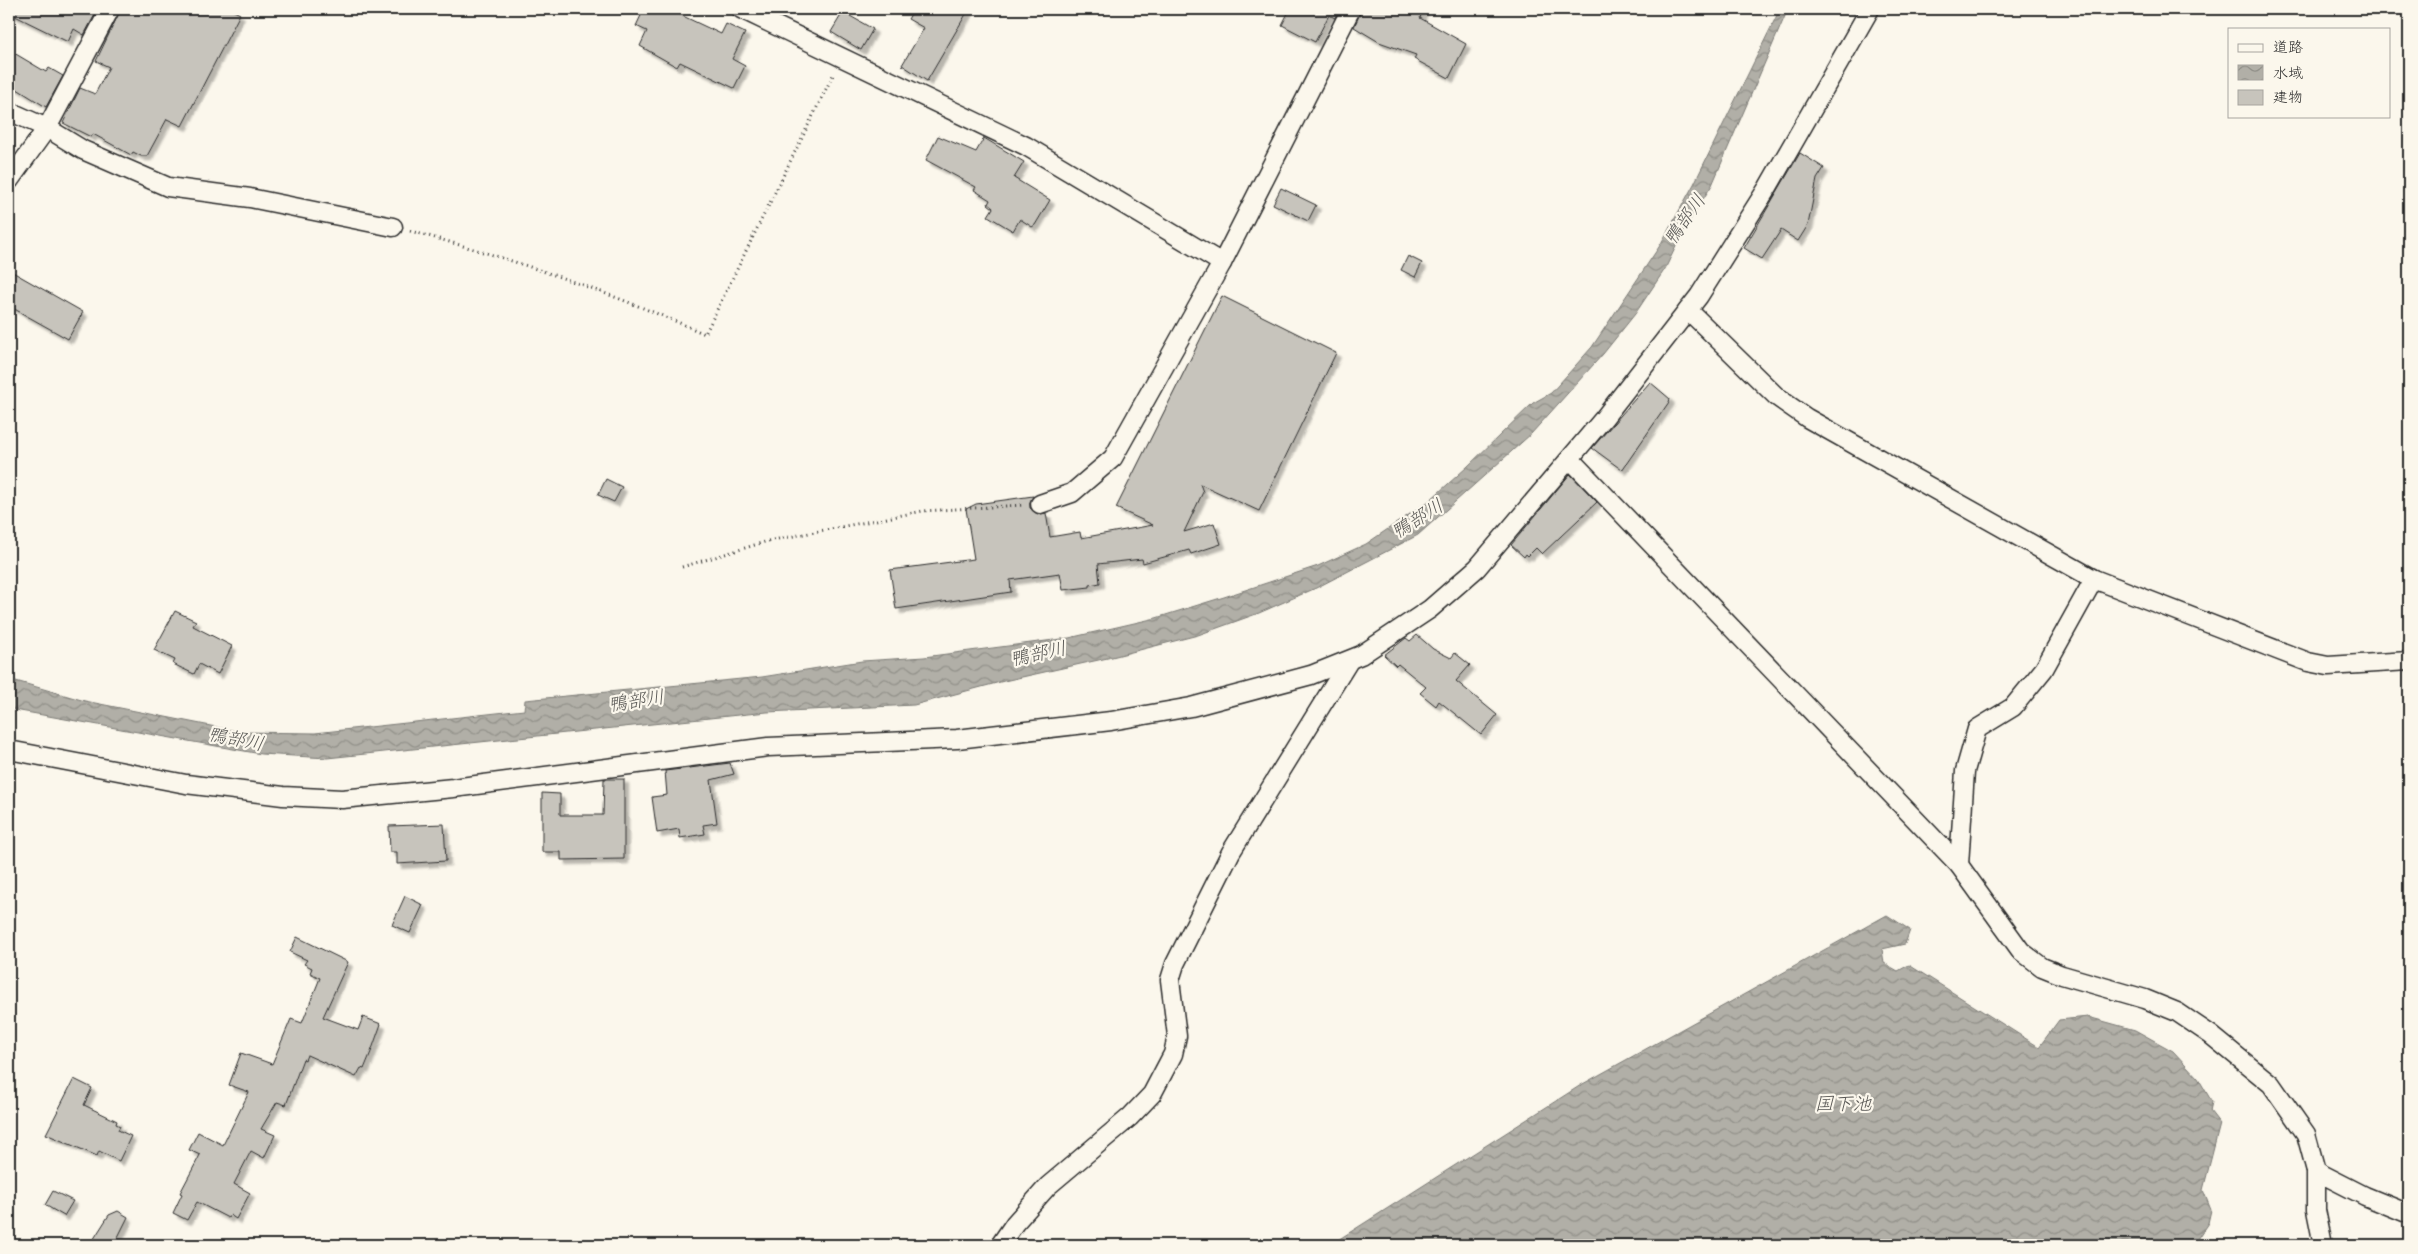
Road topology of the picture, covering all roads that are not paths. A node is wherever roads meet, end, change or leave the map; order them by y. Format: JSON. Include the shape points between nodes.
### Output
{"nodes":[{"id":1,"x":110,"y":9,"type":"edge"},
{"id":2,"x":741,"y":9,"type":"edge"},
{"id":3,"x":1351,"y":9,"type":"edge"},
{"id":4,"x":1870,"y":9,"type":"edge"},
{"id":5,"x":9,"y":111,"type":"edge"},
{"id":6,"x":47,"y":128,"type":"junction"},
{"id":7,"x":9,"y":181,"type":"edge"},
{"id":8,"x":393,"y":227,"type":"road end"},
{"id":9,"x":1222,"y":263,"type":"junction"},
{"id":10,"x":1688,"y":310,"type":"junction"},
{"id":11,"x":1570,"y":458,"type":"junction"},
{"id":12,"x":1040,"y":504,"type":"road end"},
{"id":13,"x":2094,"y":579,"type":"junction"},
{"id":14,"x":1349,"y":660,"type":"junction"},
{"id":15,"x":2409,"y":661,"type":"edge"},
{"id":16,"x":9,"y":750,"type":"edge"},
{"id":17,"x":1959,"y":865,"type":"junction"},
{"id":18,"x":2316,"y":1171,"type":"junction"},
{"id":19,"x":2409,"y":1214,"type":"edge"},
{"id":20,"x":1000,"y":1245,"type":"edge"},
{"id":21,"x":2323,"y":1245,"type":"edge"}],
"edges":[{"from":1,"to":6,"type":"street"},
{"from":2,"to":9,"type":"street","via":[[1026,146]]},
{"from":3,"to":9,"type":"street"},
{"from":4,"to":10,"type":"street","via":[[1768,187]]},
{"from":5,"to":6,"type":"street"},
{"from":6,"to":7,"type":"street"},
{"from":6,"to":8,"type":"street","via":[[83,150],[168,187],[250,198]]},
{"from":9,"to":12,"type":"street","via":[[1113,458],[1072,493]]},
{"from":10,"to":11,"type":"street"},
{"from":10,"to":13,"type":"street","via":[[1777,397],[1807,418]]},
{"from":11,"to":14,"type":"street","via":[[1477,568],[1430,610],[1361,656]]},
{"from":11,"to":17,"type":"street"},
{"from":13,"to":15,"type":"street","via":[[2308,662],[2328,666]]},
{"from":13,"to":17,"type":"street","via":[[2044,669],[2013,707],[1977,729],[1965,771]]},
{"from":14,"to":16,"type":"street","via":[[1311,675],[1191,707],[1111,721],[957,739],[768,747],[453,788],[342,799],[284,796],[186,784]]},
{"from":14,"to":20,"type":"street","via":[[1231,852],[1175,964],[1170,980],[1177,1036],[1173,1054],[1152,1094],[1130,1117],[1048,1186]]},
{"from":17,"to":18,"type":"street","via":[[2021,951],[2042,967],[2146,999],[2177,1012],[2271,1084],[2306,1134]]},
{"from":18,"to":19,"type":"street"},
{"from":18,"to":21,"type":"street","via":[[2316,1210]]}]}
